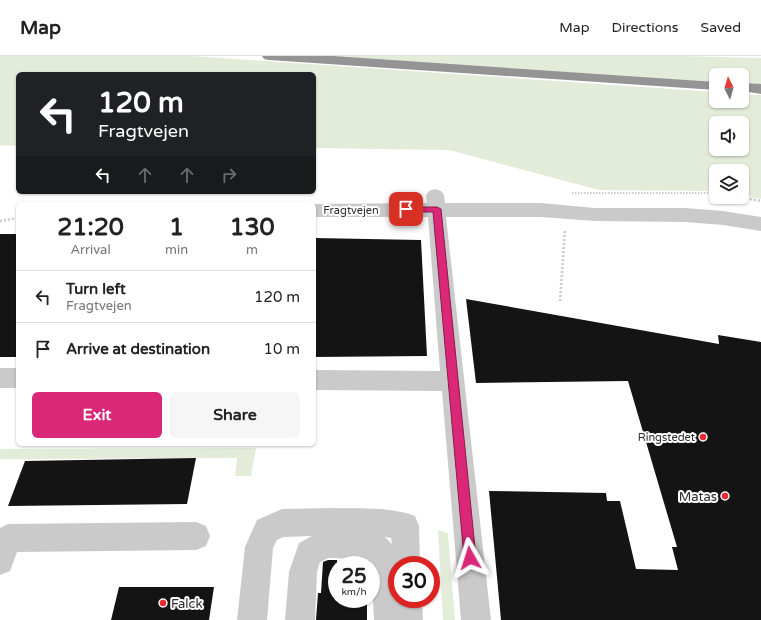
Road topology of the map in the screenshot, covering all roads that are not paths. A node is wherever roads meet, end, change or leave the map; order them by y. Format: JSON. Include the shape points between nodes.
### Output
{"nodes":[{"id":1,"x":269,"y":56,"type":"edge"},
{"id":2,"x":709,"y":86,"type":"edge"},
{"id":3,"x":749,"y":88,"type":"edge"},
{"id":4,"x":761,"y":89,"type":"edge"},
{"id":5,"x":436,"y":202,"type":"junction"},
{"id":6,"x":316,"y":210,"type":"edge"},
{"id":7,"x":761,"y":224,"type":"edge"},
{"id":8,"x":0,"y":378,"type":"edge"},
{"id":9,"x":16,"y":378,"type":"edge"},
{"id":10,"x":316,"y":380,"type":"edge"},
{"id":11,"x":454,"y":381,"type":"junction"},
{"id":12,"x":196,"y":536,"type":"dead end"},
{"id":13,"x":406,"y":556,"type":"edge"},
{"id":14,"x":0,"y":561,"type":"edge"},
{"id":15,"x":407,"y":608,"type":"edge"},
{"id":16,"x":252,"y":620,"type":"edge"},
{"id":17,"x":300,"y":620,"type":"edge"},
{"id":18,"x":390,"y":620,"type":"edge"},
{"id":19,"x":408,"y":620,"type":"edge"},
{"id":20,"x":476,"y":620,"type":"edge"}],
"edges":[{"from":1,"to":2,"type":"highway"},
{"from":3,"to":4,"type":"highway"},
{"from":5,"to":6,"type":"street","name":"Fragtvejen"},
{"from":5,"to":7,"type":"street","name":"Fragtvejen","via":[[566,214],[729,217]]},
{"from":5,"to":11,"type":"street"},
{"from":8,"to":9,"type":"street"},
{"from":10,"to":11,"type":"street"},
{"from":11,"to":20,"type":"street"},
{"from":12,"to":14,"type":"street","via":[[8,538]]},
{"from":13,"to":16,"type":"street","via":[[405,526],[330,522],[282,523],[267,530],[259,547]]},
{"from":15,"to":19,"type":"street"},
{"from":17,"to":18,"type":"street","via":[[303,572],[309,553],[325,544],[373,545],[384,556]]}]}
